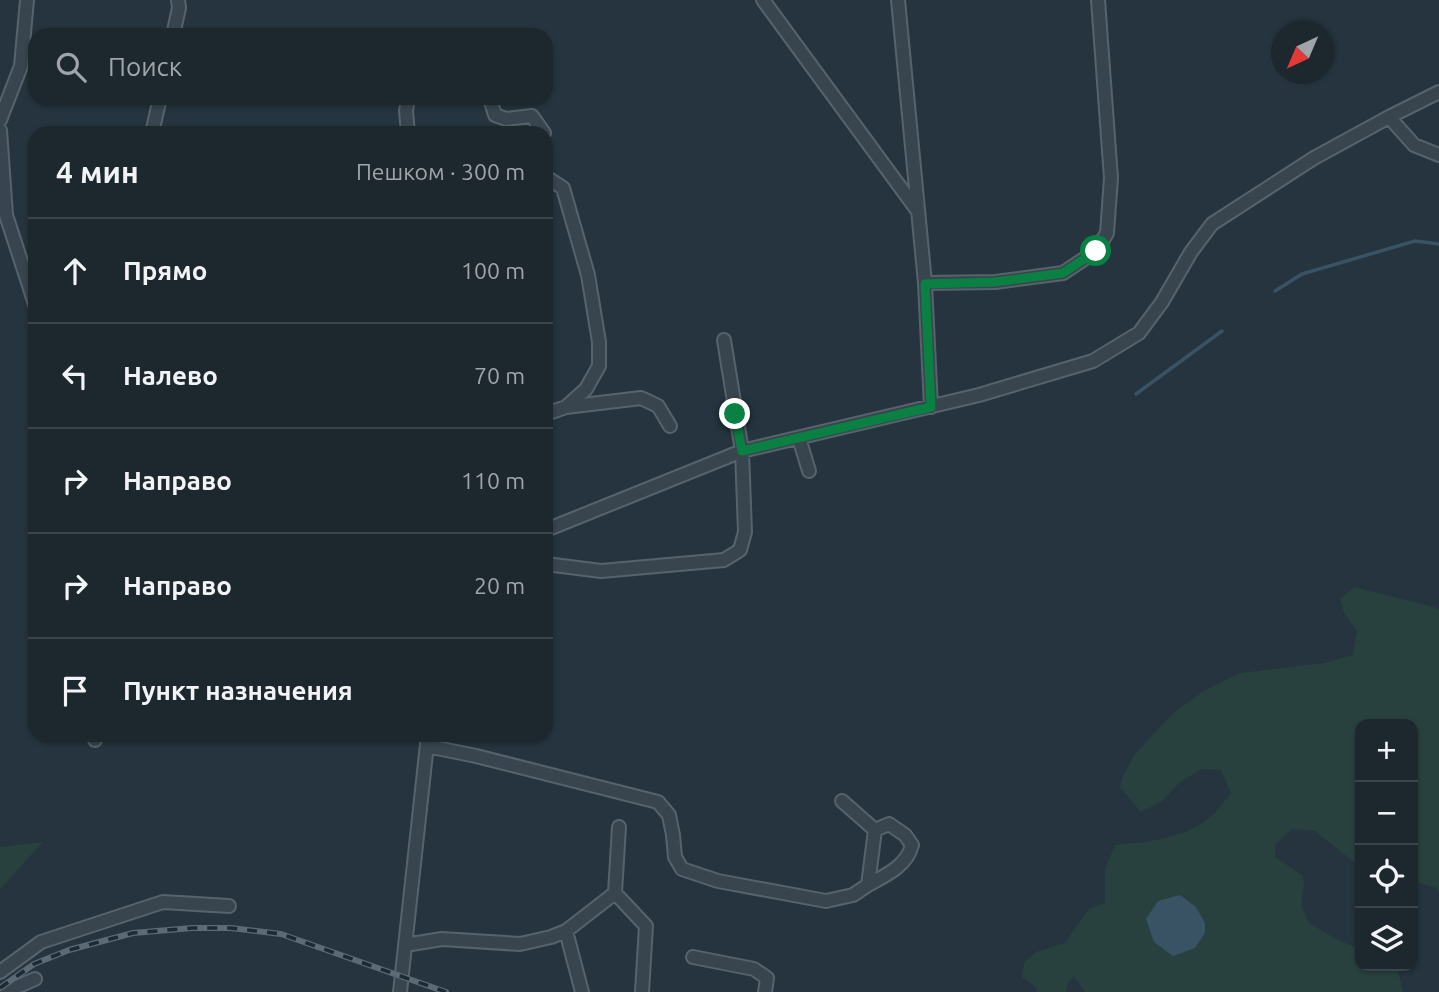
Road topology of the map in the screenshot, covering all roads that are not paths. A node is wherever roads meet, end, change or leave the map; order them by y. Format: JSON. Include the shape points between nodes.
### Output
{"nodes":[{"id":1,"x":27,"y":0,"type":"edge"},
{"id":2,"x":178,"y":0,"type":"edge"},
{"id":3,"x":763,"y":0,"type":"edge"},
{"id":4,"x":898,"y":0,"type":"edge"},
{"id":5,"x":1098,"y":0,"type":"edge"},
{"id":6,"x":175,"y":28,"type":"edge"},
{"id":7,"x":1439,"y":93,"type":"edge"},
{"id":8,"x":158,"y":105,"type":"edge"},
{"id":9,"x":406,"y":105,"type":"edge"},
{"id":10,"x":492,"y":105,"type":"edge"},
{"id":11,"x":1389,"y":117,"type":"junction"},
{"id":12,"x":0,"y":120,"type":"edge"},
{"id":13,"x":154,"y":126,"type":"edge"},
{"id":14,"x":407,"y":126,"type":"edge"},
{"id":15,"x":539,"y":126,"type":"edge"},
{"id":16,"x":0,"y":130,"type":"edge"},
{"id":17,"x":1439,"y":155,"type":"edge"},
{"id":18,"x":553,"y":182,"type":"edge"},
{"id":19,"x":917,"y":210,"type":"junction"},
{"id":20,"x":28,"y":283,"type":"edge"},
{"id":21,"x":925,"y":284,"type":"junction"},
{"id":22,"x":724,"y":340,"type":"dead end"},
{"id":23,"x":566,"y":407,"type":"junction"},
{"id":24,"x":931,"y":407,"type":"junction"},
{"id":25,"x":553,"y":412,"type":"edge"},
{"id":26,"x":670,"y":426,"type":"dead end"},
{"id":27,"x":799,"y":438,"type":"junction"},
{"id":28,"x":742,"y":451,"type":"junction"},
{"id":29,"x":809,"y":471,"type":"dead end"},
{"id":30,"x":553,"y":527,"type":"edge"},
{"id":31,"x":553,"y":565,"type":"edge"},
{"id":32,"x":428,"y":742,"type":"edge"},
{"id":33,"x":434,"y":742,"type":"edge"},
{"id":34,"x":842,"y":801,"type":"dead end"},
{"id":35,"x":619,"y":827,"type":"dead end"},
{"id":36,"x":875,"y":830,"type":"junction"},
{"id":37,"x":868,"y":884,"type":"junction"},
{"id":38,"x":615,"y":893,"type":"junction"},
{"id":39,"x":229,"y":906,"type":"dead end"},
{"id":40,"x":566,"y":931,"type":"junction"},
{"id":41,"x":405,"y":945,"type":"junction"},
{"id":42,"x":693,"y":957,"type":"dead end"},
{"id":43,"x":0,"y":972,"type":"edge"},
{"id":44,"x":35,"y":979,"type":"dead end"},
{"id":45,"x":5,"y":992,"type":"edge"},
{"id":46,"x":400,"y":992,"type":"edge"},
{"id":47,"x":582,"y":992,"type":"edge"},
{"id":48,"x":642,"y":992,"type":"edge"},
{"id":49,"x":765,"y":992,"type":"edge"}],
"edges":[{"from":1,"to":12,"type":"street","via":[[21,66]]},
{"from":2,"to":6,"type":"street"},
{"from":3,"to":19,"type":"street"},
{"from":4,"to":19,"type":"street"},
{"from":5,"to":21,"type":"street","via":[[1111,178],[1107,233],[1096,251],[1063,273],[995,282]]},
{"from":7,"to":11,"type":"street"},
{"from":8,"to":13,"type":"street"},
{"from":9,"to":14,"type":"street"},
{"from":10,"to":15,"type":"street","via":[[495,116],[532,116]]},
{"from":11,"to":17,"type":"street","via":[[1414,145]]},
{"from":11,"to":24,"type":"street","via":[[1314,158],[1212,224],[1139,333],[1093,362]]},
{"from":16,"to":20,"type":"street","via":[[6,215]]},
{"from":18,"to":23,"type":"street","via":[[563,188],[588,275],[599,342],[599,366],[586,389]]},
{"from":19,"to":21,"type":"street"},
{"from":21,"to":24,"type":"street"},
{"from":22,"to":28,"type":"street"},
{"from":23,"to":25,"type":"street"},
{"from":23,"to":26,"type":"street","via":[[641,398],[658,405]]},
{"from":24,"to":27,"type":"street"},
{"from":27,"to":28,"type":"street"},
{"from":27,"to":29,"type":"street"},
{"from":28,"to":30,"type":"street"},
{"from":28,"to":31,"type":"street","via":[[745,532],[740,550],[724,560],[601,571]]},
{"from":32,"to":41,"type":"street"},
{"from":33,"to":37,"type":"street","via":[[657,802],[669,815],[675,857],[682,869],[718,881],[826,901],[853,895]]},
{"from":34,"to":36,"type":"street"},
{"from":35,"to":38,"type":"street"},
{"from":36,"to":37,"type":"street"},
{"from":36,"to":37,"type":"street","via":[[889,824],[912,845],[910,855],[895,870]]},
{"from":38,"to":40,"type":"street"},
{"from":38,"to":48,"type":"street","via":[[646,926]]},
{"from":39,"to":43,"type":"street","via":[[163,902],[41,942]]},
{"from":40,"to":41,"type":"street","via":[[520,944],[442,939]]},
{"from":40,"to":47,"type":"street"},
{"from":41,"to":46,"type":"street"},
{"from":42,"to":49,"type":"street","via":[[754,969],[767,978]]},
{"from":44,"to":45,"type":"street"}]}
